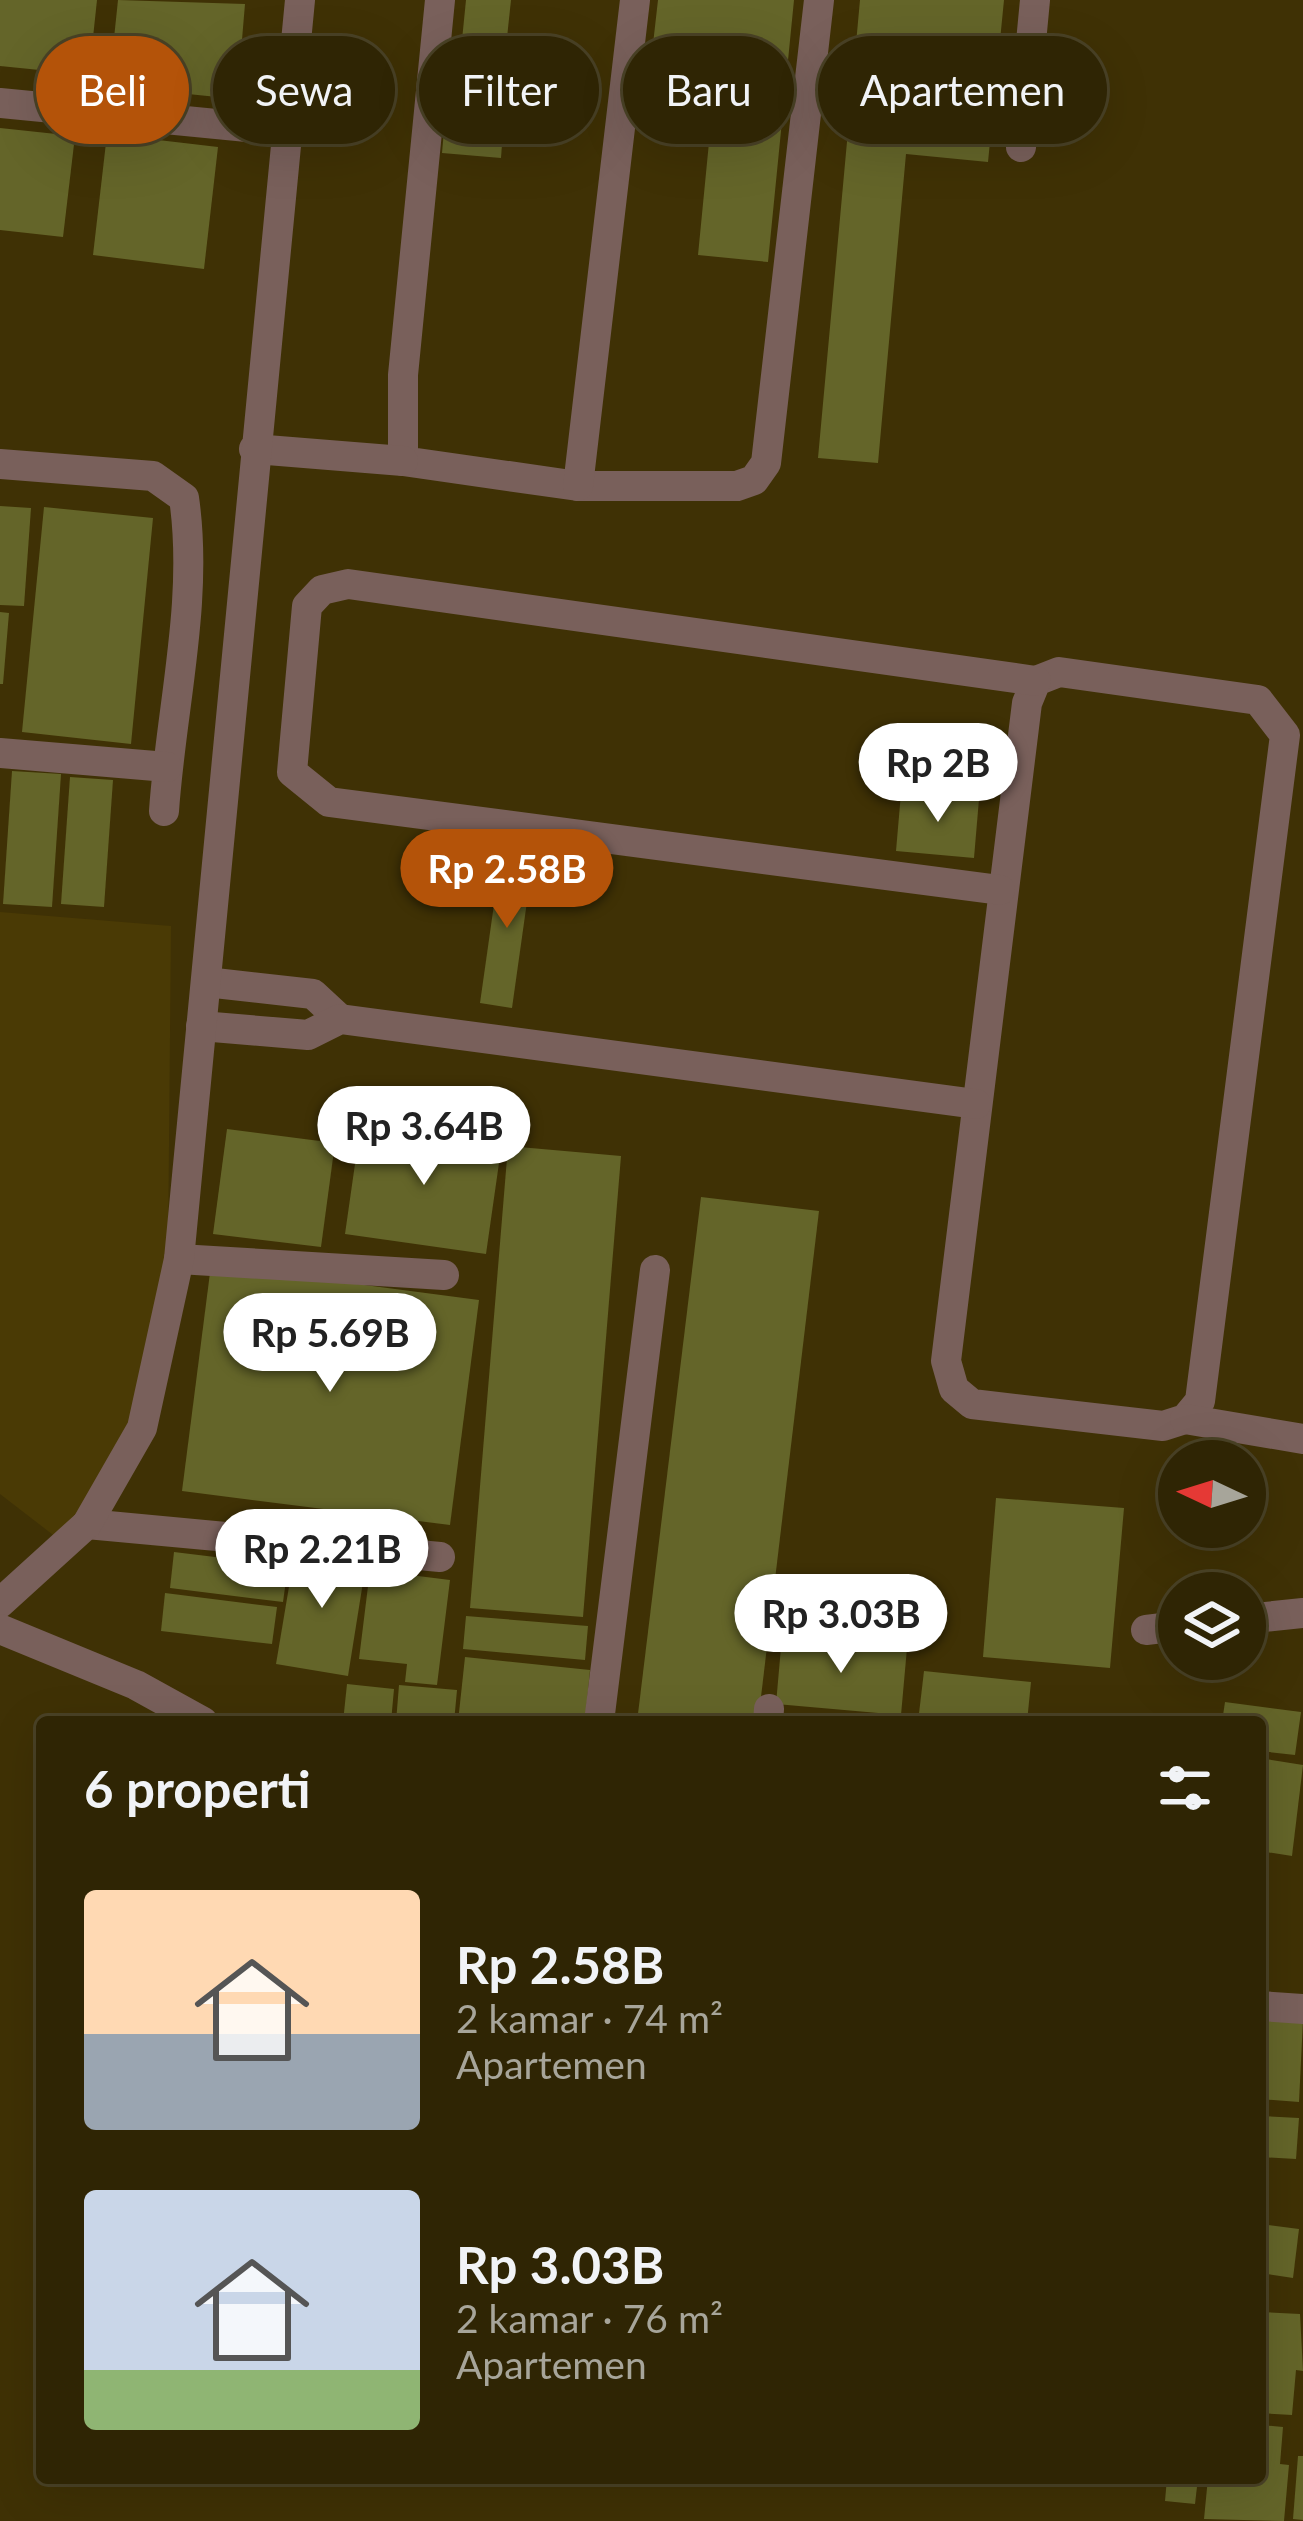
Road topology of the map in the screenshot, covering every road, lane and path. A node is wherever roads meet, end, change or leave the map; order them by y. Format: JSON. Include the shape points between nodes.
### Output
{"nodes":[{"id":1,"x":300,"y":0,"type":"edge"},
{"id":2,"x":440,"y":0,"type":"edge"},
{"id":3,"x":634,"y":0,"type":"edge"},
{"id":4,"x":820,"y":0,"type":"edge"},
{"id":5,"x":1035,"y":0,"type":"edge"},
{"id":6,"x":297,"y":36,"type":"edge"},
{"id":7,"x":0,"y":104,"type":"edge"},
{"id":8,"x":213,"y":124,"type":"edge"},
{"id":9,"x":287,"y":144,"type":"edge"},
{"id":10,"x":1021,"y":147,"type":"dead end"},
{"id":11,"x":254,"y":449,"type":"junction"},
{"id":12,"x":403,"y":461,"type":"junction"},
{"id":13,"x":0,"y":464,"type":"edge"},
{"id":14,"x":578,"y":486,"type":"junction"},
{"id":15,"x":1036,"y":682,"type":"junction"},
{"id":16,"x":1258,"y":700,"type":"junction"},
{"id":17,"x":1303,"y":706,"type":"edge"},
{"id":18,"x":0,"y":753,"type":"edge"},
{"id":19,"x":167,"y":767,"type":"junction"},
{"id":20,"x":164,"y":812,"type":"dead end"},
{"id":21,"x":1000,"y":890,"type":"junction"},
{"id":22,"x":206,"y":982,"type":"junction"},
{"id":23,"x":340,"y":1019,"type":"junction"},
{"id":24,"x":201,"y":1027,"type":"junction"},
{"id":25,"x":976,"y":1104,"type":"junction"},
{"id":26,"x":179,"y":1259,"type":"junction"},
{"id":27,"x":656,"y":1270,"type":"dead end"},
{"id":28,"x":444,"y":1276,"type":"dead end"},
{"id":29,"x":1185,"y":1419,"type":"junction"},
{"id":30,"x":1303,"y":1439,"type":"edge"},
{"id":31,"x":87,"y":1524,"type":"junction"},
{"id":32,"x":440,"y":1557,"type":"dead end"},
{"id":33,"x":0,"y":1603,"type":"edge"},
{"id":34,"x":1303,"y":1612,"type":"edge"},
{"id":35,"x":1266,"y":1616,"type":"edge"},
{"id":36,"x":0,"y":1629,"type":"edge"},
{"id":37,"x":1158,"y":1629,"type":"edge"},
{"id":38,"x":1146,"y":1630,"type":"dead end"},
{"id":39,"x":192,"y":1716,"type":"edge"},
{"id":40,"x":600,"y":1716,"type":"edge"},
{"id":41,"x":1266,"y":2006,"type":"edge"},
{"id":42,"x":1303,"y":2009,"type":"edge"}],
"edges":[{"from":1,"to":6,"type":"street"},
{"from":2,"to":12,"type":"street","via":[[403,375]]},
{"from":3,"to":14,"type":"street"},
{"from":4,"to":14,"type":"street","via":[[766,463],[754,480],[736,486]]},
{"from":5,"to":10,"type":"street"},
{"from":7,"to":8,"type":"street"},
{"from":9,"to":11,"type":"street"},
{"from":11,"to":12,"type":"street"},
{"from":11,"to":22,"type":"street"},
{"from":12,"to":14,"type":"street"},
{"from":13,"to":19,"type":"street","via":[[153,476],[184,498],[184,626]]},
{"from":15,"to":16,"type":"street","via":[[1059,672]]},
{"from":15,"to":21,"type":"street"},
{"from":15,"to":21,"type":"street","via":[[348,584],[322,590],[307,606],[292,772],[329,802]]},
{"from":16,"to":17,"type":"street"},
{"from":16,"to":29,"type":"street","via":[[1285,735],[1200,1401]]},
{"from":18,"to":19,"type":"street"},
{"from":19,"to":20,"type":"street"},
{"from":21,"to":25,"type":"street"},
{"from":22,"to":23,"type":"street","via":[[313,994]]},
{"from":22,"to":24,"type":"street"},
{"from":23,"to":24,"type":"street","via":[[308,1035]]},
{"from":23,"to":25,"type":"street"},
{"from":24,"to":26,"type":"street"},
{"from":25,"to":29,"type":"street","via":[[946,1361],[954,1389],[972,1404],[1162,1426]]},
{"from":26,"to":28,"type":"street"},
{"from":26,"to":31,"type":"street","via":[[142,1428]]},
{"from":27,"to":40,"type":"street"},
{"from":29,"to":30,"type":"street"},
{"from":31,"to":32,"type":"street"},
{"from":31,"to":33,"type":"street"},
{"from":34,"to":35,"type":"street"},
{"from":36,"to":39,"type":"street"},
{"from":37,"to":38,"type":"street"},
{"from":41,"to":42,"type":"street"}]}
